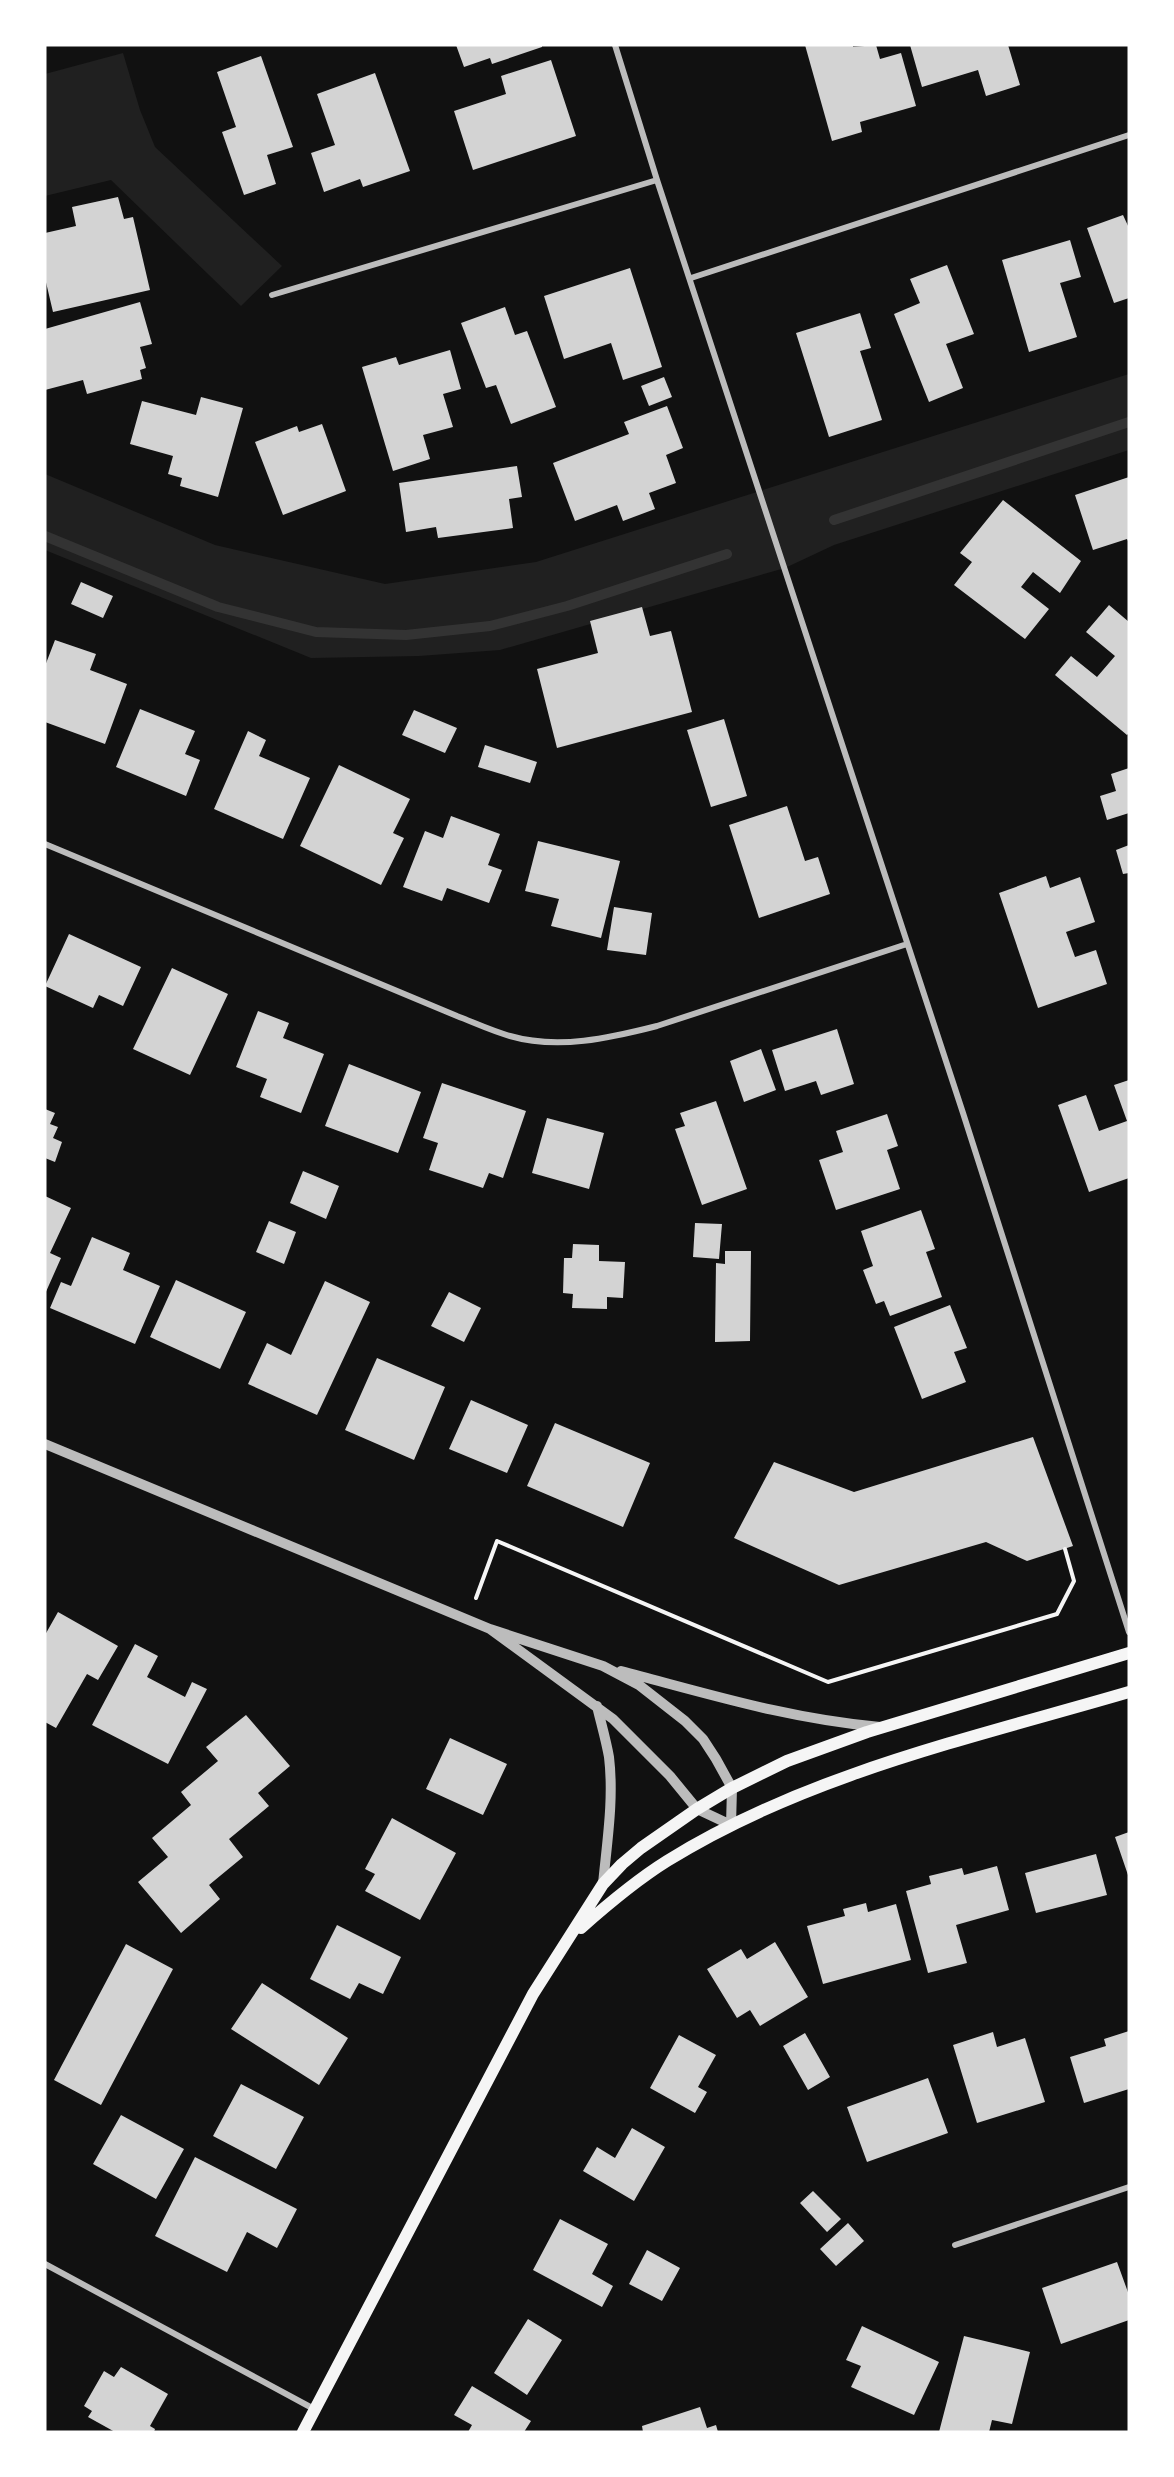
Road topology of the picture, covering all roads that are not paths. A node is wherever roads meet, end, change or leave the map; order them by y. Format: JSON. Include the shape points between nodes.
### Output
{"nodes":[{"id":1,"x":615,"y":45,"type":"edge"},
{"id":2,"x":1129,"y":135,"type":"edge"},
{"id":3,"x":657,"y":180,"type":"junction"},
{"id":4,"x":691,"y":278,"type":"junction"},
{"id":5,"x":272,"y":296,"type":"dead end"},
{"id":6,"x":45,"y":844,"type":"edge"},
{"id":7,"x":907,"y":944,"type":"junction"},
{"id":8,"x":45,"y":1444,"type":"edge"},
{"id":9,"x":490,"y":1629,"type":"junction"},
{"id":10,"x":1129,"y":1632,"type":"edge"},
{"id":11,"x":1129,"y":1653,"type":"edge"},
{"id":12,"x":603,"y":1666,"type":"junction"},
{"id":13,"x":1129,"y":1692,"type":"edge"},
{"id":14,"x":597,"y":1706,"type":"junction"},
{"id":15,"x":883,"y":1727,"type":"junction"},
{"id":16,"x":732,"y":1788,"type":"junction"},
{"id":17,"x":698,"y":1809,"type":"junction"},
{"id":18,"x":731,"y":1825,"type":"junction"},
{"id":19,"x":603,"y":1884,"type":"junction"},
{"id":20,"x":571,"y":1937,"type":"junction"},
{"id":21,"x":1129,"y":2187,"type":"edge"},
{"id":22,"x":955,"y":2244,"type":"dead end"},
{"id":23,"x":45,"y":2264,"type":"edge"},
{"id":24,"x":315,"y":2409,"type":"junction"},
{"id":25,"x":303,"y":2432,"type":"edge"}],
"edges":[{"from":1,"to":3,"type":"street"},
{"from":2,"to":4,"type":"street"},
{"from":3,"to":4,"type":"street"},
{"from":3,"to":5,"type":"street"},
{"from":4,"to":7,"type":"street"},
{"from":6,"to":7,"type":"street","via":[[511,1037],[561,1043],[614,1037],[657,1026]]},
{"from":7,"to":10,"type":"street"},
{"from":8,"to":9,"type":"street"},
{"from":9,"to":12,"type":"street"},
{"from":9,"to":14,"type":"street"},
{"from":11,"to":15,"type":"main road"},
{"from":12,"to":15,"type":"street","via":[[762,1709],[830,1723]]},
{"from":12,"to":16,"type":"street","via":[[639,1685],[686,1721],[703,1739]]},
{"from":13,"to":18,"type":"main road","via":[[892,1761]]},
{"from":14,"to":17,"type":"street","via":[[636,1739]]},
{"from":14,"to":19,"type":"street","via":[[610,1779]]},
{"from":15,"to":16,"type":"main road","via":[[787,1761]]},
{"from":16,"to":17,"type":"main road"},
{"from":16,"to":18,"type":"street"},
{"from":17,"to":18,"type":"street"},
{"from":17,"to":19,"type":"main road","via":[[641,1848]]},
{"from":18,"to":20,"type":"main road","via":[[638,1881]]},
{"from":19,"to":20,"type":"main road"},
{"from":20,"to":24,"type":"main road","via":[[533,1994]]},
{"from":21,"to":22,"type":"street"},
{"from":23,"to":24,"type":"street"},
{"from":24,"to":25,"type":"main road"}]}
